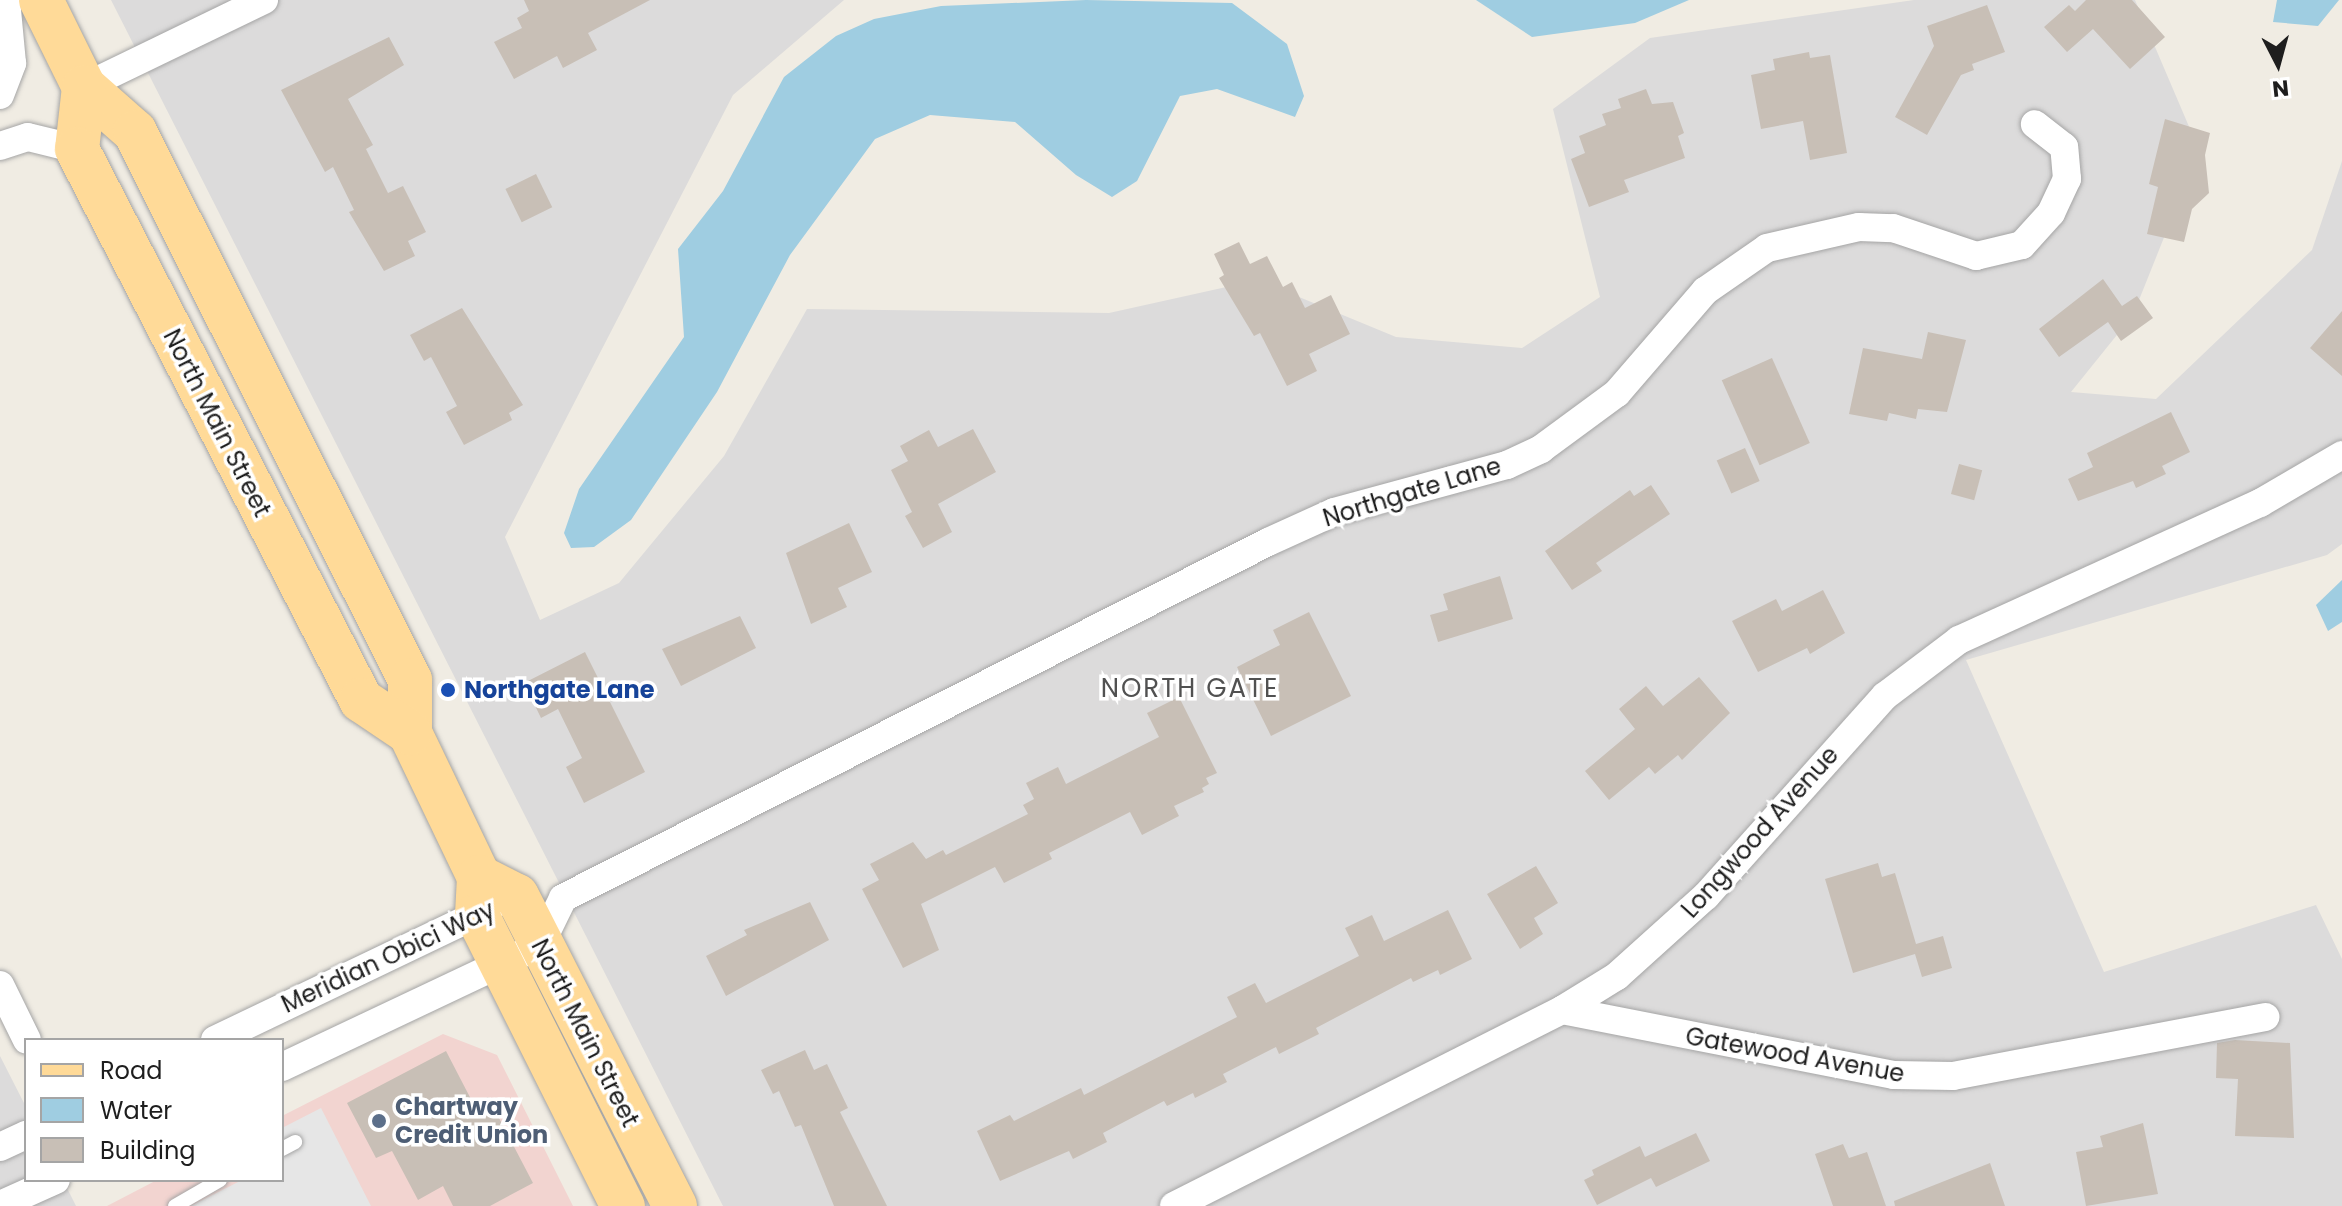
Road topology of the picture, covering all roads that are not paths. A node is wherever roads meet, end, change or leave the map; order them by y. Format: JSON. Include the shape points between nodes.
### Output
{"nodes":[{"id":1,"x":6,"y":0,"type":"edge"},
{"id":2,"x":41,"y":0,"type":"edge"},
{"id":3,"x":264,"y":0,"type":"edge"},
{"id":4,"x":84,"y":87,"type":"junction"},
{"id":5,"x":0,"y":95,"type":"edge"},
{"id":6,"x":2035,"y":124,"type":"dead end"},
{"id":7,"x":0,"y":146,"type":"edge"},
{"id":8,"x":77,"y":149,"type":"junction"},
{"id":9,"x":2342,"y":455,"type":"edge"},
{"id":10,"x":410,"y":733,"type":"junction"},
{"id":11,"x":514,"y":908,"type":"junction"},
{"id":12,"x":500,"y":964,"type":"junction"},
{"id":13,"x":0,"y":985,"type":"edge"},
{"id":14,"x":1562,"y":1010,"type":"junction"},
{"id":15,"x":2265,"y":1017,"type":"dead end"},
{"id":16,"x":26,"y":1038,"type":"edge"},
{"id":17,"x":220,"y":1038,"type":"edge"},
{"id":18,"x":284,"y":1066,"type":"edge"},
{"id":19,"x":24,"y":1136,"type":"edge"},
{"id":20,"x":0,"y":1147,"type":"edge"},
{"id":21,"x":52,"y":1182,"type":"edge"},
{"id":22,"x":217,"y":1182,"type":"edge"},
{"id":23,"x":0,"y":1205,"type":"edge"},
{"id":24,"x":175,"y":1206,"type":"edge"},
{"id":25,"x":623,"y":1206,"type":"edge"},
{"id":26,"x":675,"y":1206,"type":"edge"},
{"id":27,"x":1174,"y":1206,"type":"edge"}],
"edges":[{"from":1,"to":5,"type":"street","via":[[12,63]]},
{"from":2,"to":4,"type":"main road","name":"North Main Street"},
{"from":3,"to":4,"type":"street"},
{"from":4,"to":8,"type":"main road"},
{"from":4,"to":10,"type":"main road","name":"North Main Street","via":[[135,132],[244,347],[410,680]]},
{"from":6,"to":11,"type":"street","name":"Northgate Lane","via":[[2064,147],[2067,179],[2051,213],[2022,245],[1976,256],[1893,228],[1859,227],[1767,248],[1705,291],[1617,393],[1541,449],[1507,465],[1334,512],[563,898]]},
{"from":7,"to":8,"type":"street","via":[[28,137]]},
{"from":8,"to":10,"type":"main road","name":"North Main Street","via":[[361,700]]},
{"from":9,"to":14,"type":"street","name":"Longwood Avenue","via":[[2260,503],[1948,648],[1885,696],[1706,896],[1651,949]]},
{"from":10,"to":11,"type":"main road","name":"North Main Street"},
{"from":11,"to":12,"type":"main road","name":"North Main Street"},
{"from":11,"to":17,"type":"street","name":"Meridian Obici Way"},
{"from":11,"to":26,"type":"main road","name":"North Main Street"},
{"from":12,"to":18,"type":"street"},
{"from":12,"to":25,"type":"main road","name":"North Main Street"},
{"from":13,"to":16,"type":"street"},
{"from":14,"to":15,"type":"street","name":"Gatewood Avenue","via":[[1879,1072],[1953,1076]]},
{"from":14,"to":27,"type":"street","name":"Longwood Avenue"},
{"from":19,"to":20,"type":"street"},
{"from":21,"to":23,"type":"street"},
{"from":22,"to":24,"type":"lane"}]}
